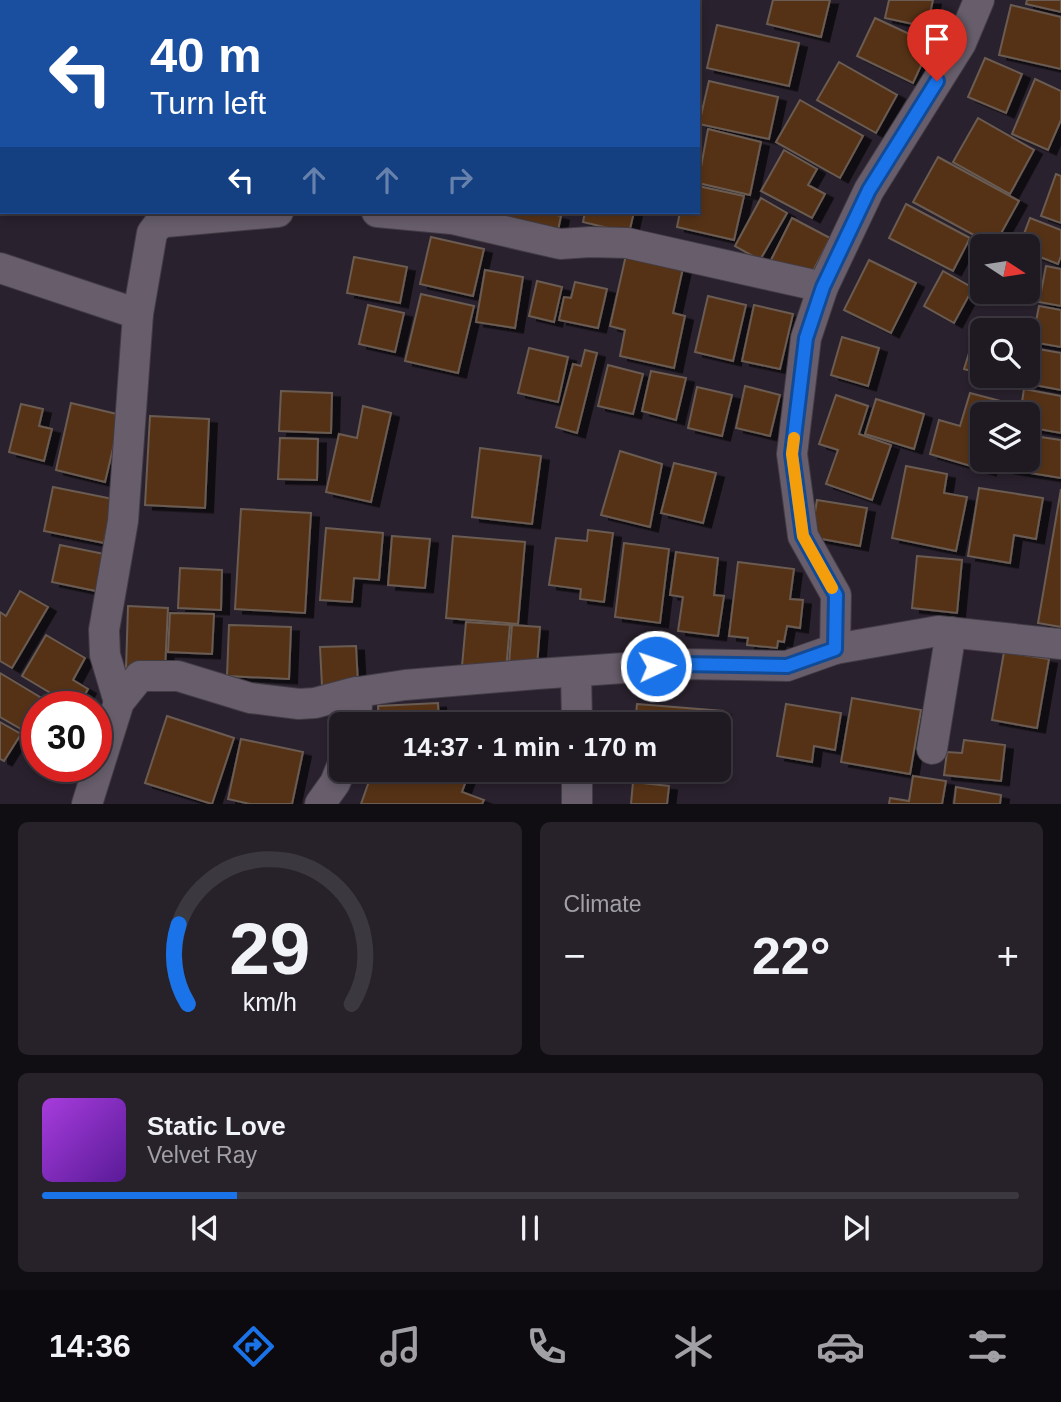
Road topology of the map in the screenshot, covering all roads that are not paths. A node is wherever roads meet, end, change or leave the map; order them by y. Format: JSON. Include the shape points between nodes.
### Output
{"nodes":[{"id":1,"x":979,"y":0,"type":"edge"},
{"id":2,"x":260,"y":214,"type":"edge"},
{"id":3,"x":398,"y":214,"type":"edge"},
{"id":4,"x":0,"y":268,"type":"edge"},
{"id":5,"x":823,"y":287,"type":"junction"},
{"id":6,"x":138,"y":314,"type":"junction"},
{"id":7,"x":951,"y":632,"type":"junction"},
{"id":8,"x":1061,"y":644,"type":"edge"},
{"id":9,"x":835,"y":649,"type":"junction"},
{"id":10,"x":576,"y":672,"type":"junction"},
{"id":11,"x":356,"y":692,"type":"junction"},
{"id":12,"x":119,"y":702,"type":"junction"},
{"id":13,"x":355,"y":712,"type":"edge"},
{"id":14,"x":577,"y":712,"type":"edge"},
{"id":15,"x":932,"y":749,"type":"dead end"},
{"id":16,"x":335,"y":782,"type":"edge"},
{"id":17,"x":577,"y":782,"type":"edge"},
{"id":18,"x":87,"y":803,"type":"edge"},
{"id":19,"x":320,"y":803,"type":"edge"},
{"id":20,"x":577,"y":803,"type":"edge"}],
"edges":[{"from":1,"to":5,"type":"street","via":[[961,43],[869,190]]},
{"from":2,"to":6,"type":"street","via":[[158,225],[152,233]]},
{"from":3,"to":5,"type":"street","via":[[452,219],[560,244],[627,243]]},
{"from":4,"to":6,"type":"street"},
{"from":5,"to":9,"type":"street","via":[[806,338],[792,454],[803,536],[836,595]]},
{"from":6,"to":12,"type":"street","via":[[123,521],[104,630],[105,655]]},
{"from":7,"to":8,"type":"street"},
{"from":7,"to":9,"type":"street"},
{"from":7,"to":15,"type":"street"},
{"from":9,"to":10,"type":"street","via":[[787,666],[682,664]]},
{"from":10,"to":11,"type":"street"},
{"from":10,"to":14,"type":"street"},
{"from":11,"to":12,"type":"street","via":[[299,704],[250,698],[159,674],[140,676]]},
{"from":11,"to":13,"type":"street"},
{"from":12,"to":18,"type":"street"},
{"from":16,"to":19,"type":"street"},
{"from":17,"to":20,"type":"street"}]}
